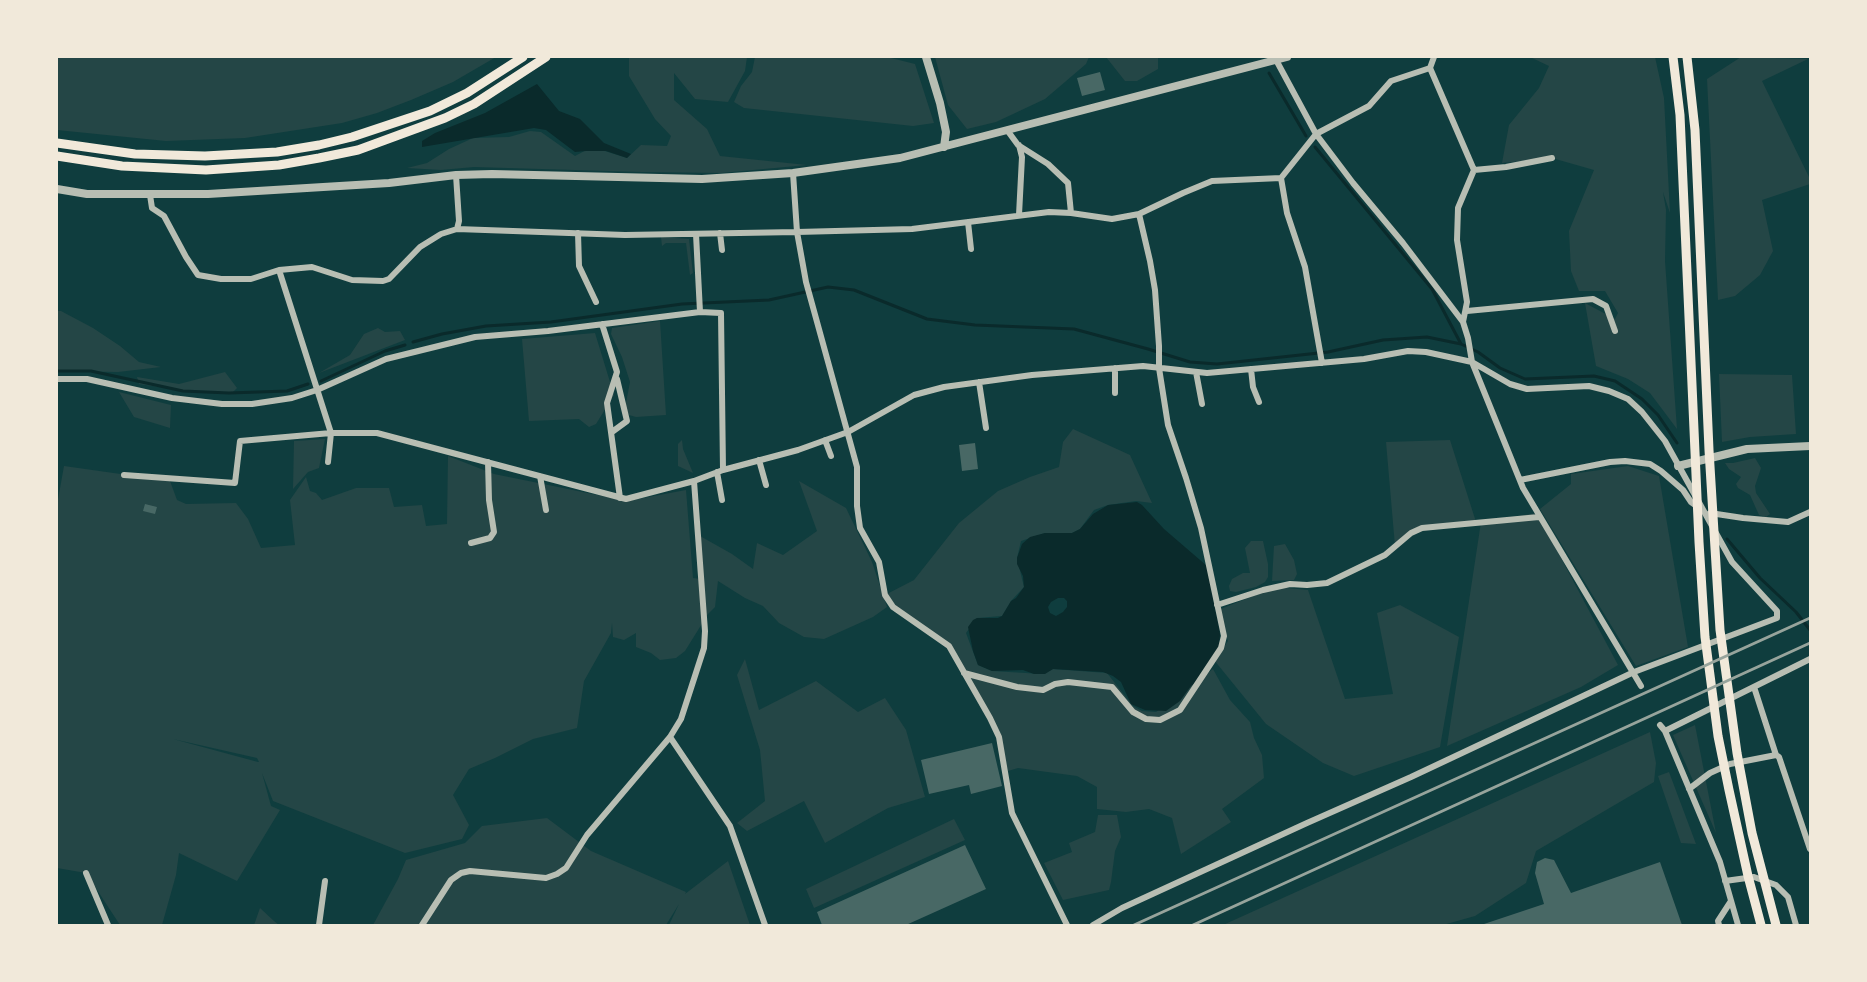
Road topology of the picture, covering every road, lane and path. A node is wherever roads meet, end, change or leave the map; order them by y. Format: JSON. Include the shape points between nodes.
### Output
{"nodes":[{"id":1,"x":523,"y":57,"type":"edge"},
{"id":2,"x":546,"y":57,"type":"edge"},
{"id":3,"x":926,"y":57,"type":"edge"},
{"id":4,"x":1287,"y":57,"type":"edge"},
{"id":5,"x":1434,"y":57,"type":"edge"},
{"id":6,"x":1673,"y":57,"type":"edge"},
{"id":7,"x":1687,"y":57,"type":"edge"},
{"id":8,"x":1276,"y":58,"type":"edge"},
{"id":9,"x":1430,"y":68,"type":"junction"},
{"id":10,"x":1006,"y":130,"type":"junction"},
{"id":11,"x":1316,"y":134,"type":"junction"},
{"id":12,"x":57,"y":143,"type":"edge"},
{"id":13,"x":1018,"y":145,"type":"junction"},
{"id":14,"x":944,"y":147,"type":"junction"},
{"id":15,"x":57,"y":156,"type":"edge"},
{"id":16,"x":1552,"y":158,"type":"dead end"},
{"id":17,"x":1474,"y":170,"type":"junction"},
{"id":18,"x":793,"y":173,"type":"junction"},
{"id":19,"x":456,"y":175,"type":"junction"},
{"id":20,"x":1281,"y":178,"type":"junction"},
{"id":21,"x":57,"y":189,"type":"edge"},
{"id":22,"x":150,"y":195,"type":"junction"},
{"id":23,"x":1071,"y":213,"type":"junction"},
{"id":24,"x":1139,"y":214,"type":"junction"},
{"id":25,"x":1019,"y":215,"type":"junction"},
{"id":26,"x":968,"y":222,"type":"junction"},
{"id":27,"x":457,"y":229,"type":"junction"},
{"id":28,"x":797,"y":232,"type":"junction"},
{"id":29,"x":578,"y":233,"type":"junction"},
{"id":30,"x":720,"y":233,"type":"junction"},
{"id":31,"x":696,"y":234,"type":"junction"},
{"id":32,"x":971,"y":249,"type":"dead end"},
{"id":33,"x":722,"y":250,"type":"dead end"},
{"id":34,"x":279,"y":270,"type":"junction"},
{"id":35,"x":596,"y":302,"type":"dead end"},
{"id":36,"x":1467,"y":311,"type":"junction"},
{"id":37,"x":700,"y":312,"type":"junction"},
{"id":38,"x":1463,"y":322,"type":"junction"},
{"id":39,"x":602,"y":324,"type":"junction"},
{"id":40,"x":1615,"y":331,"type":"dead end"},
{"id":41,"x":1471,"y":359,"type":"junction"},
{"id":42,"x":1322,"y":361,"type":"junction"},
{"id":43,"x":1115,"y":368,"type":"junction"},
{"id":44,"x":1159,"y":368,"type":"junction"},
{"id":45,"x":1251,"y":369,"type":"junction"},
{"id":46,"x":1196,"y":372,"type":"junction"},
{"id":47,"x":616,"y":376,"type":"junction"},
{"id":48,"x":57,"y":379,"type":"edge"},
{"id":49,"x":979,"y":382,"type":"junction"},
{"id":50,"x":317,"y":390,"type":"junction"},
{"id":51,"x":1115,"y":393,"type":"dead end"},
{"id":52,"x":1259,"y":402,"type":"dead end"},
{"id":53,"x":1202,"y":404,"type":"dead end"},
{"id":54,"x":986,"y":428,"type":"dead end"},
{"id":55,"x":612,"y":432,"type":"junction"},
{"id":56,"x":848,"y":432,"type":"junction"},
{"id":57,"x":330,"y":433,"type":"junction"},
{"id":58,"x":825,"y":440,"type":"junction"},
{"id":59,"x":1810,"y":446,"type":"edge"},
{"id":60,"x":831,"y":456,"type":"dead end"},
{"id":61,"x":759,"y":460,"type":"junction"},
{"id":62,"x":328,"y":462,"type":"dead end"},
{"id":63,"x":488,"y":462,"type":"junction"},
{"id":64,"x":1678,"y":466,"type":"junction"},
{"id":65,"x":720,"y":471,"type":"junction"},
{"id":66,"x":124,"y":475,"type":"dead end"},
{"id":67,"x":540,"y":476,"type":"junction"},
{"id":68,"x":1520,"y":480,"type":"junction"},
{"id":69,"x":694,"y":481,"type":"junction"},
{"id":70,"x":765,"y":485,"type":"dead end"},
{"id":71,"x":620,"y":498,"type":"junction"},
{"id":72,"x":722,"y":500,"type":"dead end"},
{"id":73,"x":546,"y":510,"type":"dead end"},
{"id":74,"x":1704,"y":512,"type":"junction"},
{"id":75,"x":1810,"y":512,"type":"edge"},
{"id":76,"x":1539,"y":517,"type":"junction"},
{"id":77,"x":471,"y":543,"type":"dead end"},
{"id":78,"x":1217,"y":605,"type":"junction"},
{"id":79,"x":1810,"y":659,"type":"edge"},
{"id":80,"x":1634,"y":672,"type":"junction"},
{"id":81,"x":964,"y":673,"type":"junction"},
{"id":82,"x":1641,"y":686,"type":"dead end"},
{"id":83,"x":1754,"y":687,"type":"junction"},
{"id":84,"x":1660,"y":725,"type":"dead end"},
{"id":85,"x":1665,"y":732,"type":"junction"},
{"id":86,"x":670,"y":736,"type":"junction"},
{"id":87,"x":1776,"y":755,"type":"junction"},
{"id":88,"x":1689,"y":789,"type":"junction"},
{"id":89,"x":1810,"y":849,"type":"edge"},
{"id":90,"x":86,"y":873,"type":"dead end"},
{"id":91,"x":325,"y":881,"type":"dead end"},
{"id":92,"x":1725,"y":881,"type":"junction"},
{"id":93,"x":1731,"y":901,"type":"junction"},
{"id":94,"x":1719,"y":923,"type":"edge"},
{"id":95,"x":108,"y":925,"type":"edge"},
{"id":96,"x":319,"y":925,"type":"edge"},
{"id":97,"x":422,"y":925,"type":"edge"},
{"id":98,"x":765,"y":925,"type":"edge"},
{"id":99,"x":1066,"y":925,"type":"edge"},
{"id":100,"x":1093,"y":925,"type":"edge"},
{"id":101,"x":1737,"y":925,"type":"edge"},
{"id":102,"x":1761,"y":925,"type":"edge"},
{"id":103,"x":1776,"y":925,"type":"edge"},
{"id":104,"x":1796,"y":925,"type":"edge"}],
"edges":[{"from":1,"to":12,"type":"main road","via":[[467,93],[430,111],[319,145],[268,153],[205,156],[135,154]]},
{"from":2,"to":15,"type":"main road","via":[[474,104],[445,118],[358,150],[319,158],[206,170],[122,166]]},
{"from":3,"to":14,"type":"street","via":[[946,132]]},
{"from":4,"to":8,"type":"street"},
{"from":5,"to":9,"type":"street"},
{"from":6,"to":102,"type":"main road","via":[[1680,115],[1705,637],[1718,736]]},
{"from":7,"to":103,"type":"main road","via":[[1701,228],[1720,630],[1752,833]]},
{"from":8,"to":10,"type":"street"},
{"from":8,"to":11,"type":"street"},
{"from":9,"to":11,"type":"street","via":[[1391,81],[1369,106]]},
{"from":9,"to":17,"type":"street"},
{"from":10,"to":13,"type":"street"},
{"from":10,"to":14,"type":"street"},
{"from":11,"to":20,"type":"street"},
{"from":11,"to":38,"type":"street"},
{"from":13,"to":23,"type":"street","via":[[1048,164],[1068,183]]},
{"from":13,"to":25,"type":"street","via":[[1022,157]]},
{"from":14,"to":18,"type":"street","via":[[900,158]]},
{"from":16,"to":17,"type":"street"},
{"from":17,"to":36,"type":"street","via":[[1458,208],[1457,240]]},
{"from":18,"to":19,"type":"street","via":[[702,179]]},
{"from":18,"to":28,"type":"street"},
{"from":19,"to":22,"type":"street","via":[[389,183]]},
{"from":19,"to":27,"type":"street"},
{"from":20,"to":24,"type":"street","via":[[1212,181]]},
{"from":20,"to":42,"type":"street","via":[[1287,213],[1305,267]]},
{"from":21,"to":22,"type":"street","via":[[87,194]]},
{"from":22,"to":34,"type":"street","via":[[152,208],[164,216],[198,275],[251,279]]},
{"from":23,"to":24,"type":"street","via":[[1112,219]]},
{"from":23,"to":25,"type":"street"},
{"from":24,"to":44,"type":"street","via":[[1152,270]]},
{"from":25,"to":26,"type":"street"},
{"from":26,"to":28,"type":"street","via":[[912,229]]},
{"from":26,"to":32,"type":"street"},
{"from":27,"to":29,"type":"street"},
{"from":27,"to":34,"type":"street","via":[[420,247],[383,281],[352,280],[312,267]]},
{"from":28,"to":30,"type":"street"},
{"from":28,"to":56,"type":"street","via":[[806,282]]},
{"from":29,"to":31,"type":"street"},
{"from":29,"to":35,"type":"street","via":[[579,266]]},
{"from":30,"to":31,"type":"street"},
{"from":30,"to":33,"type":"street"},
{"from":31,"to":37,"type":"street"},
{"from":34,"to":50,"type":"street"},
{"from":36,"to":38,"type":"street"},
{"from":36,"to":40,"type":"street","via":[[1593,299],[1606,306]]},
{"from":37,"to":39,"type":"street"},
{"from":37,"to":65,"type":"street","via":[[721,313]]},
{"from":38,"to":41,"type":"street"},
{"from":39,"to":47,"type":"street"},
{"from":39,"to":50,"type":"street","via":[[475,337],[432,346],[386,359]]},
{"from":41,"to":42,"type":"street","via":[[1408,351]]},
{"from":41,"to":64,"type":"street","via":[[1510,384],[1527,389],[1589,386],[1628,399],[1665,441]]},
{"from":41,"to":68,"type":"street"},
{"from":42,"to":45,"type":"street"},
{"from":43,"to":44,"type":"street"},
{"from":43,"to":49,"type":"street"},
{"from":43,"to":51,"type":"street"},
{"from":44,"to":46,"type":"street"},
{"from":44,"to":78,"type":"street","via":[[1168,425],[1200,528]]},
{"from":45,"to":46,"type":"street"},
{"from":45,"to":52,"type":"street"},
{"from":46,"to":53,"type":"street"},
{"from":47,"to":55,"type":"street","via":[[607,403]]},
{"from":47,"to":55,"type":"street","via":[[627,421]]},
{"from":48,"to":50,"type":"street","via":[[87,379],[172,398],[222,404],[262,403]]},
{"from":49,"to":54,"type":"street"},
{"from":49,"to":56,"type":"street","via":[[914,395]]},
{"from":50,"to":57,"type":"street"},
{"from":55,"to":71,"type":"street"},
{"from":56,"to":58,"type":"street"},
{"from":56,"to":81,"type":"street","via":[[857,467],[860,528],[879,562],[885,595],[893,607],[949,646]]},
{"from":57,"to":62,"type":"street"},
{"from":57,"to":63,"type":"street","via":[[377,433]]},
{"from":57,"to":66,"type":"street","via":[[240,441],[234,483]]},
{"from":58,"to":60,"type":"street"},
{"from":58,"to":61,"type":"street"},
{"from":59,"to":64,"type":"street","via":[[1747,449]]},
{"from":61,"to":65,"type":"street"},
{"from":61,"to":70,"type":"street"},
{"from":63,"to":67,"type":"street"},
{"from":63,"to":77,"type":"street","via":[[494,532],[490,538]]},
{"from":64,"to":74,"type":"street"},
{"from":65,"to":69,"type":"street"},
{"from":65,"to":72,"type":"street"},
{"from":67,"to":71,"type":"street"},
{"from":67,"to":73,"type":"street"},
{"from":68,"to":74,"type":"street","via":[[1610,462],[1650,464]]},
{"from":68,"to":76,"type":"street"},
{"from":69,"to":71,"type":"street","via":[[640,497]]},
{"from":69,"to":86,"type":"street","via":[[704,648],[681,720]]},
{"from":74,"to":75,"type":"street","via":[[1788,522]]},
{"from":74,"to":80,"type":"street","via":[[1732,562],[1778,611],[1777,618]]},
{"from":76,"to":78,"type":"street","via":[[1422,528],[1385,555],[1327,583],[1290,584]]},
{"from":76,"to":80,"type":"street"},
{"from":78,"to":81,"type":"street","via":[[1224,636],[1221,648],[1180,710],[1160,720],[1146,719],[1134,712],[1112,687],[1068,682],[1043,690]]},
{"from":79,"to":83,"type":"street"},
{"from":80,"to":82,"type":"street"},
{"from":80,"to":100,"type":"street"},
{"from":81,"to":99,"type":"street","via":[[999,737],[1012,813]]},
{"from":83,"to":85,"type":"street"},
{"from":83,"to":87,"type":"street"},
{"from":84,"to":85,"type":"street"},
{"from":85,"to":88,"type":"street"},
{"from":86,"to":97,"type":"street","via":[[587,835],[566,868],[546,878],[461,873],[451,880]]},
{"from":86,"to":98,"type":"street","via":[[730,826]]},
{"from":87,"to":88,"type":"street","via":[[1731,764],[1710,773]]},
{"from":87,"to":89,"type":"street"},
{"from":88,"to":92,"type":"street"},
{"from":90,"to":95,"type":"street"},
{"from":91,"to":96,"type":"street"},
{"from":92,"to":93,"type":"street"},
{"from":92,"to":104,"type":"street","via":[[1754,877],[1776,885],[1788,897]]},
{"from":93,"to":94,"type":"street"},
{"from":93,"to":101,"type":"street"}]}
